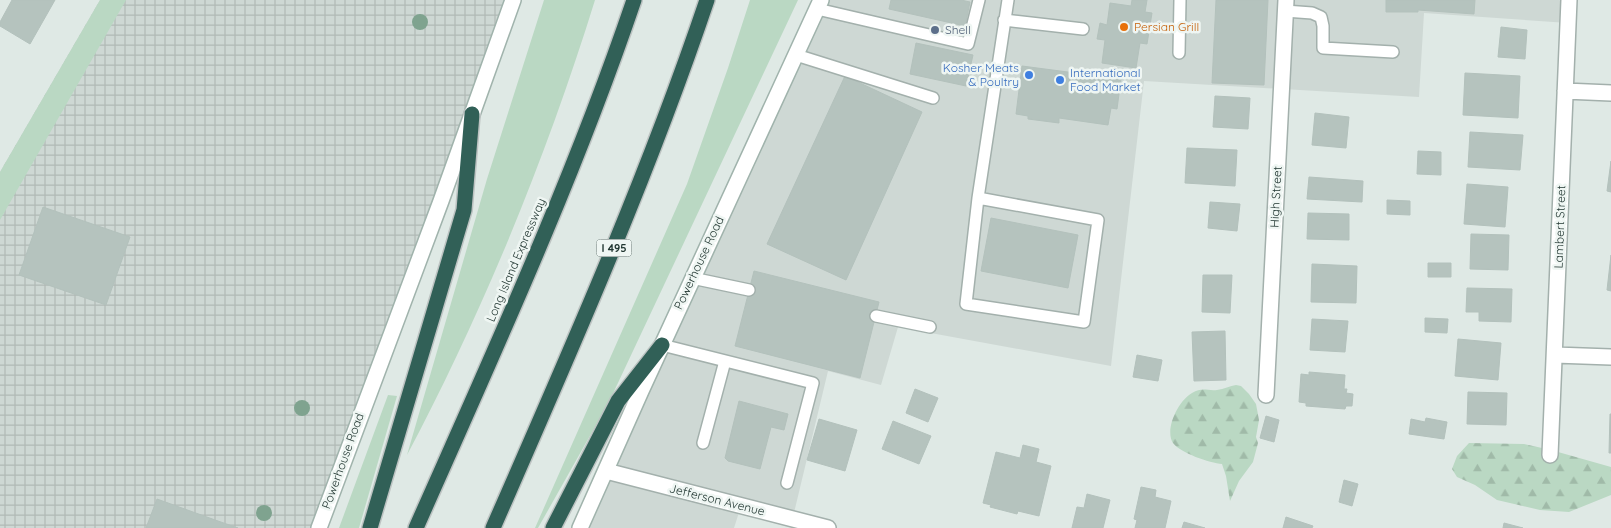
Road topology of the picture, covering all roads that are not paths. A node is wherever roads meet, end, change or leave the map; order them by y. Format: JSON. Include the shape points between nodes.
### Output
{"nodes":[{"id":1,"x":513,"y":0,"type":"edge"},
{"id":2,"x":634,"y":0,"type":"edge"},
{"id":3,"x":707,"y":0,"type":"edge"},
{"id":4,"x":979,"y":0,"type":"edge"},
{"id":5,"x":1008,"y":0,"type":"edge"},
{"id":6,"x":1180,"y":0,"type":"edge"},
{"id":7,"x":1569,"y":0,"type":"edge"},
{"id":8,"x":819,"y":5,"type":"edge"},
{"id":9,"x":1286,"y":6,"type":"edge"},
{"id":10,"x":1004,"y":20,"type":"junction"},
{"id":11,"x":1083,"y":29,"type":"dead end"},
{"id":12,"x":1393,"y":52,"type":"dead end"},
{"id":13,"x":1179,"y":53,"type":"dead end"},
{"id":14,"x":796,"y":55,"type":"junction"},
{"id":15,"x":1565,"y":91,"type":"junction"},
{"id":16,"x":1611,"y":93,"type":"edge"},
{"id":17,"x":933,"y":98,"type":"dead end"},
{"id":18,"x":472,"y":114,"type":"junction"},
{"id":19,"x":978,"y":198,"type":"junction"},
{"id":20,"x":692,"y":278,"type":"junction"},
{"id":21,"x":749,"y":290,"type":"dead end"},
{"id":22,"x":876,"y":316,"type":"dead end"},
{"id":23,"x":930,"y":327,"type":"dead end"},
{"id":24,"x":662,"y":345,"type":"junction"},
{"id":25,"x":1555,"y":355,"type":"junction"},
{"id":26,"x":1611,"y":357,"type":"edge"},
{"id":27,"x":725,"y":361,"type":"junction"},
{"id":28,"x":1266,"y":395,"type":"dead end"},
{"id":29,"x":703,"y":443,"type":"dead end"},
{"id":30,"x":1550,"y":455,"type":"dead end"},
{"id":31,"x":606,"y":471,"type":"junction"},
{"id":32,"x":787,"y":483,"type":"dead end"},
{"id":33,"x":318,"y":528,"type":"edge"},
{"id":34,"x":370,"y":528,"type":"edge"},
{"id":35,"x":416,"y":528,"type":"edge"},
{"id":36,"x":493,"y":528,"type":"edge"},
{"id":37,"x":553,"y":528,"type":"edge"},
{"id":38,"x":580,"y":528,"type":"edge"},
{"id":39,"x":828,"y":528,"type":"edge"}],
"edges":[{"from":1,"to":18,"type":"street","name":"Powerhouse Road"},
{"from":2,"to":35,"type":"highway","name":"Long Island Expressway","via":[[553,213]]},
{"from":3,"to":36,"type":"highway","number":"I 495","via":[[625,223]]},
{"from":4,"to":8,"type":"lane","via":[[968,44]]},
{"from":5,"to":10,"type":"lane"},
{"from":6,"to":13,"type":"lane"},
{"from":7,"to":15,"type":"street","name":"Lambert Street"},
{"from":8,"to":14,"type":"street","name":"Powerhouse Road"},
{"from":9,"to":12,"type":"lane","via":[[1321,17],[1323,48]]},
{"from":9,"to":28,"type":"street","name":"High Street"},
{"from":10,"to":11,"type":"lane"},
{"from":10,"to":19,"type":"lane"},
{"from":14,"to":17,"type":"lane"},
{"from":14,"to":20,"type":"street","name":"Powerhouse Road"},
{"from":15,"to":16,"type":"street"},
{"from":15,"to":25,"type":"street","name":"Lambert Street"},
{"from":18,"to":33,"type":"street","name":"Powerhouse Road"},
{"from":18,"to":34,"type":"highway","via":[[464,210]]},
{"from":19,"to":19,"type":"lane","via":[[1098,220],[1084,322],[966,304]]},
{"from":20,"to":21,"type":"lane"},
{"from":20,"to":24,"type":"street","name":"Powerhouse Road"},
{"from":22,"to":23,"type":"lane"},
{"from":24,"to":27,"type":"lane"},
{"from":24,"to":31,"type":"street","name":"Powerhouse Road"},
{"from":24,"to":37,"type":"highway","via":[[618,401]]},
{"from":25,"to":26,"type":"street"},
{"from":25,"to":30,"type":"street","name":"Lambert Street"},
{"from":27,"to":29,"type":"lane"},
{"from":27,"to":32,"type":"lane","via":[[813,383]]},
{"from":31,"to":38,"type":"street","name":"Powerhouse Road"},
{"from":31,"to":39,"type":"street","name":"Jefferson Avenue"}]}
